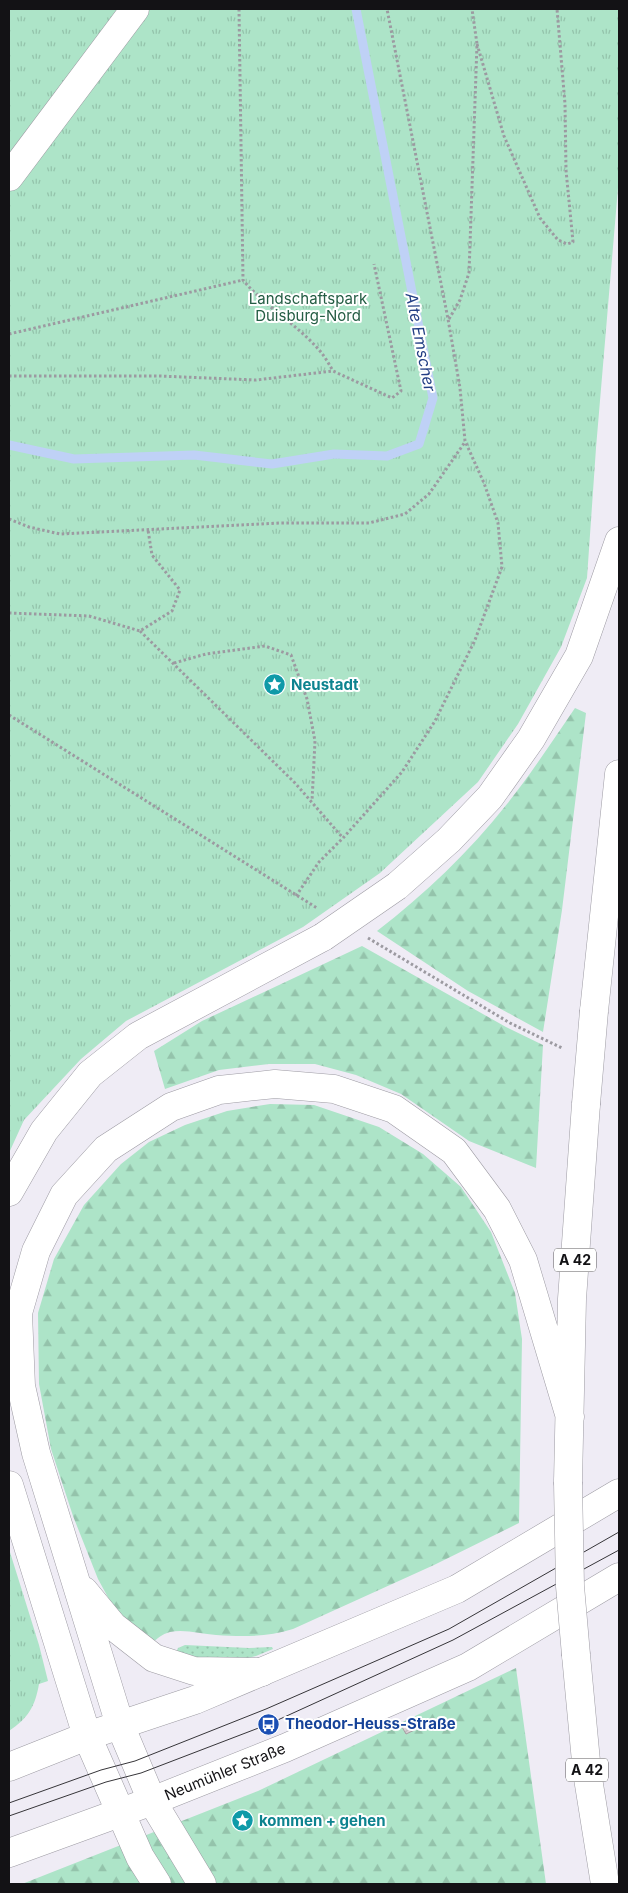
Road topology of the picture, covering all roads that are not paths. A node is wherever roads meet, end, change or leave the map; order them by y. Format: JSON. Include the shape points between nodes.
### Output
{"nodes":[{"id":1,"x":135,"y":9,"type":"edge"},
{"id":2,"x":9,"y":177,"type":"edge"},
{"id":3,"x":619,"y":541,"type":"edge"},
{"id":4,"x":619,"y":774,"type":"edge"},
{"id":5,"x":9,"y":1192,"type":"edge"},
{"id":6,"x":570,"y":1417,"type":"junction"},
{"id":7,"x":9,"y":1485,"type":"edge"},
{"id":8,"x":619,"y":1492,"type":"edge"},
{"id":9,"x":619,"y":1578,"type":"edge"},
{"id":10,"x":75,"y":1581,"type":"junction"},
{"id":11,"x":262,"y":1672,"type":"junction"},
{"id":12,"x":120,"y":1725,"type":"junction"},
{"id":13,"x":87,"y":1736,"type":"junction"},
{"id":14,"x":9,"y":1766,"type":"edge"},
{"id":15,"x":152,"y":1801,"type":"junction"},
{"id":16,"x":119,"y":1812,"type":"junction"},
{"id":17,"x":9,"y":1853,"type":"edge"},
{"id":18,"x":156,"y":1884,"type":"edge"},
{"id":19,"x":202,"y":1884,"type":"edge"},
{"id":20,"x":605,"y":1884,"type":"edge"}],
"edges":[{"from":1,"to":2,"type":"main road"},
{"from":3,"to":5,"type":"main road","bridge":true,"via":[[579,656],[530,739],[490,796],[449,840],[397,886],[323,937],[138,1036],[90,1074],[44,1130]]},
{"from":4,"to":6,"type":"main road","number":"A 42","bridge":true,"via":[[586,1104],[572,1299]]},
{"from":6,"to":10,"type":"main road","via":[[523,1260],[498,1209],[454,1151],[394,1109],[334,1089],[275,1084],[219,1090],[171,1107],[106,1149],[64,1195],[36,1251],[18,1313],[22,1386],[36,1453]]},
{"from":6,"to":20,"type":"main road","number":"A 42","bridge":true,"via":[[570,1586],[587,1772]]},
{"from":7,"to":13,"type":"main road"},
{"from":8,"to":11,"type":"main road","via":[[457,1589]]},
{"from":9,"to":15,"type":"main road","name":"Neumühler Straße","via":[[468,1667],[285,1748]]},
{"from":10,"to":11,"type":"main road","via":[[113,1626],[154,1658],[194,1671]]},
{"from":10,"to":12,"type":"main road"},
{"from":11,"to":12,"type":"main road","via":[[195,1700]]},
{"from":12,"to":13,"type":"main road"},
{"from":12,"to":15,"type":"main road"},
{"from":13,"to":14,"type":"main road"},
{"from":13,"to":16,"type":"main road"},
{"from":15,"to":16,"type":"main road","name":"Neumühler Straße"},
{"from":15,"to":19,"type":"main road"},
{"from":16,"to":17,"type":"main road","name":"Neumühler Straße"},
{"from":16,"to":18,"type":"main road"}]}
